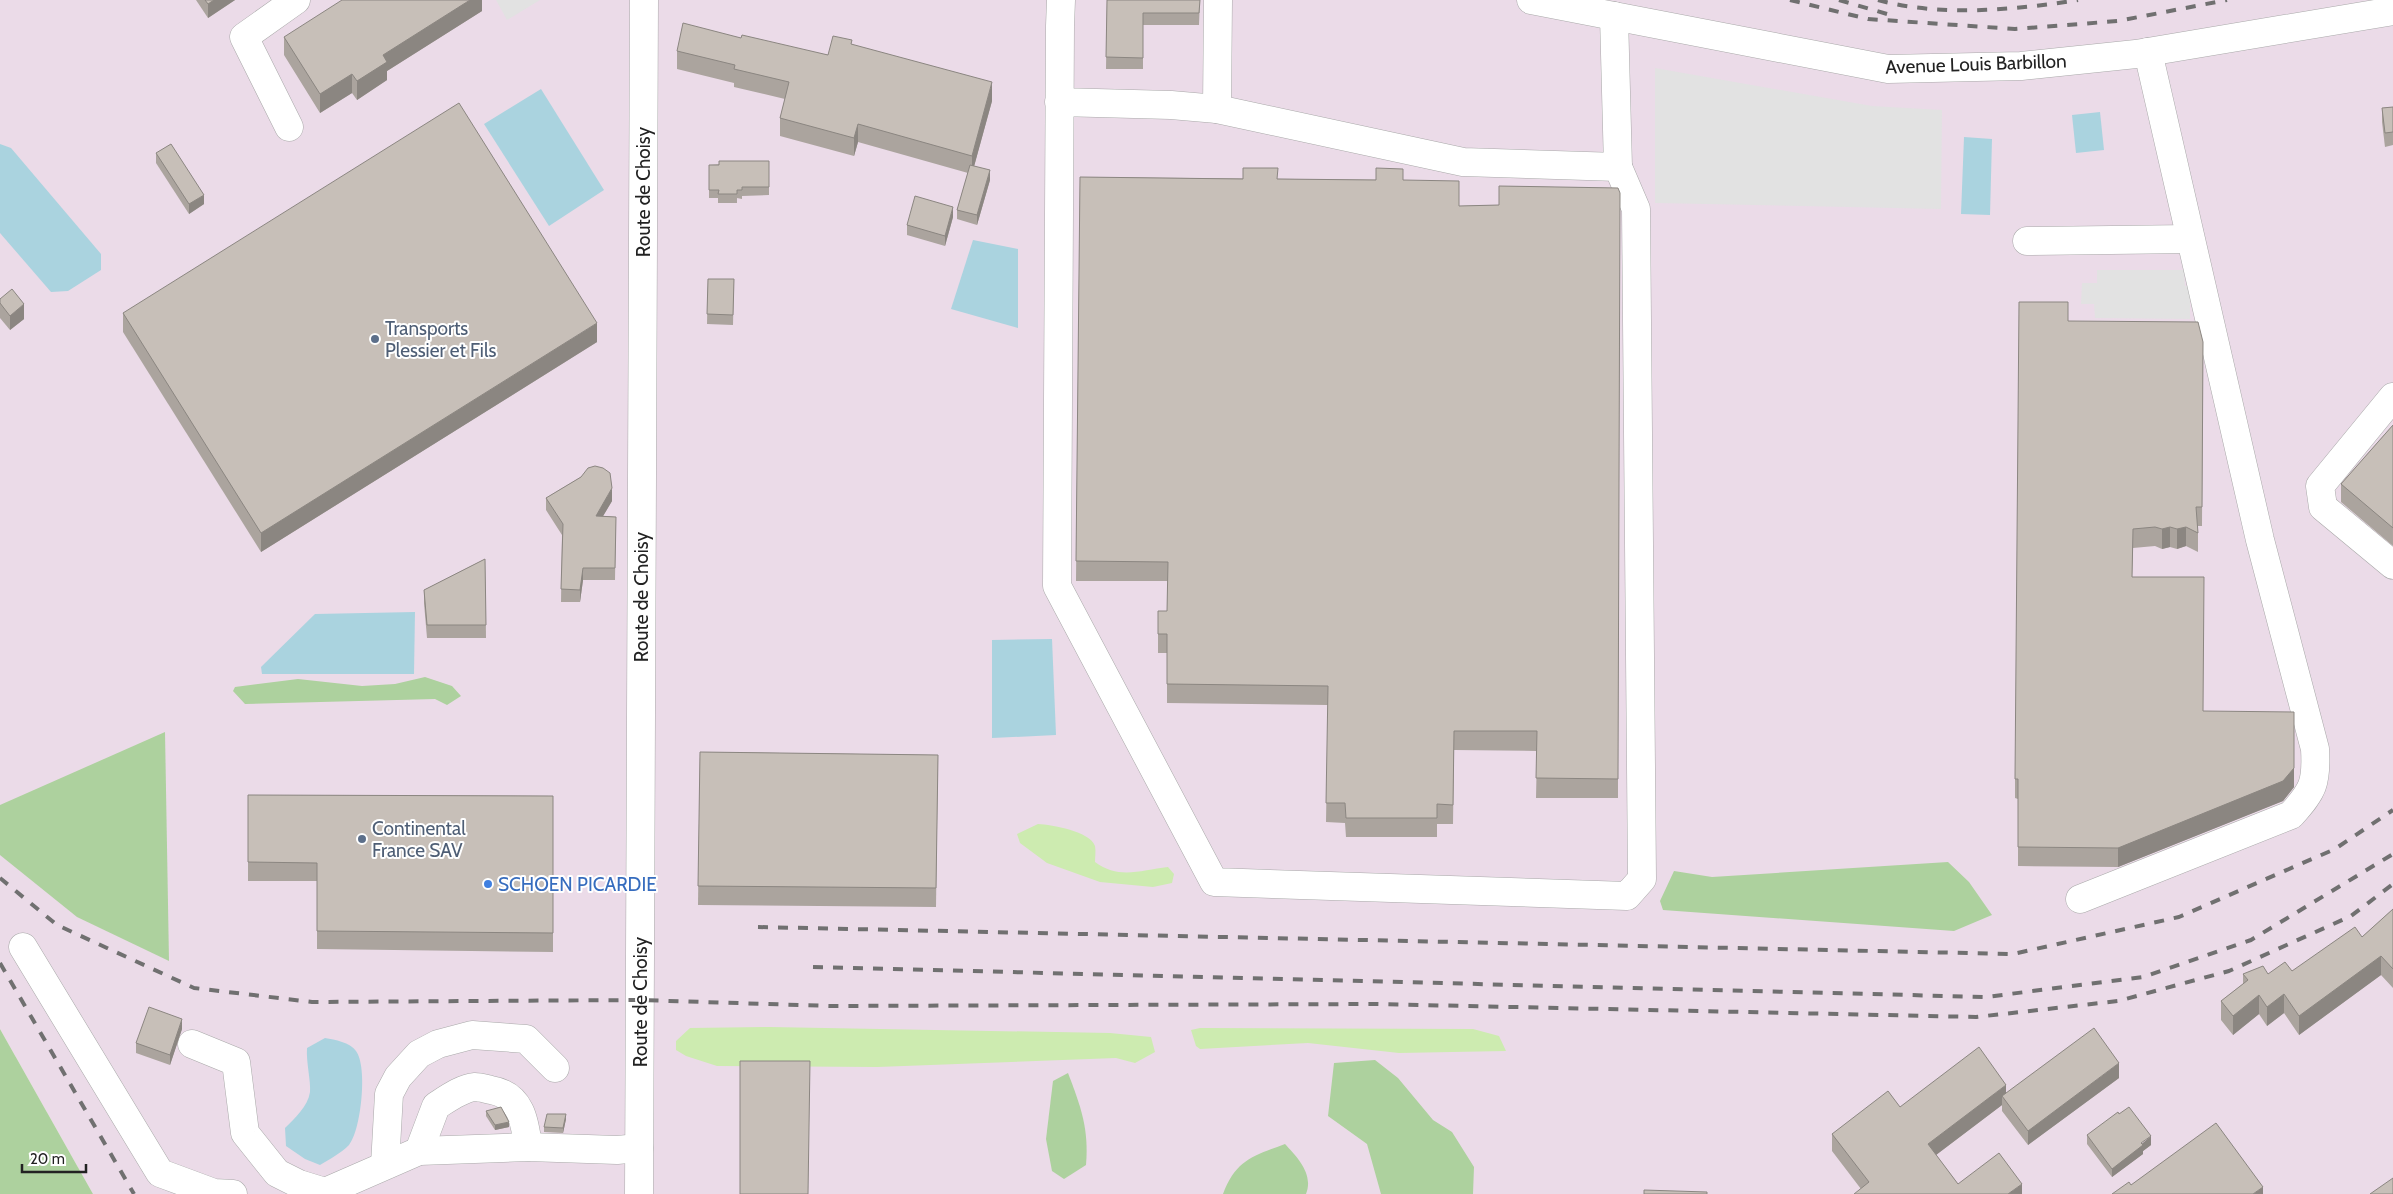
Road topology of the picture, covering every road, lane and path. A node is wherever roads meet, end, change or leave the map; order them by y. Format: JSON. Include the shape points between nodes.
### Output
{"nodes":[{"id":1,"x":296,"y":0,"type":"edge"},
{"id":2,"x":644,"y":0,"type":"edge"},
{"id":3,"x":1061,"y":0,"type":"edge"},
{"id":4,"x":1218,"y":0,"type":"edge"},
{"id":5,"x":1531,"y":0,"type":"edge"},
{"id":6,"x":2393,"y":12,"type":"edge"},
{"id":7,"x":1614,"y":16,"type":"junction"},
{"id":8,"x":2148,"y":52,"type":"junction"},
{"id":9,"x":1060,"y":102,"type":"junction"},
{"id":10,"x":1217,"y":109,"type":"junction"},
{"id":11,"x":289,"y":127,"type":"dead end"},
{"id":12,"x":1618,"y":166,"type":"junction"},
{"id":13,"x":2190,"y":239,"type":"junction"},
{"id":14,"x":2027,"y":241,"type":"dead end"},
{"id":15,"x":2393,"y":397,"type":"edge"},
{"id":16,"x":2393,"y":565,"type":"edge"},
{"id":17,"x":2080,"y":899,"type":"dead end"},
{"id":18,"x":23,"y":947,"type":"dead end"},
{"id":19,"x":192,"y":1044,"type":"dead end"},
{"id":20,"x":555,"y":1068,"type":"dead end"},
{"id":21,"x":528,"y":1147,"type":"junction"},
{"id":22,"x":639,"y":1148,"type":"junction"},
{"id":23,"x":419,"y":1151,"type":"junction"},
{"id":24,"x":385,"y":1165,"type":"junction"},
{"id":25,"x":318,"y":1193,"type":"edge"},
{"id":26,"x":233,"y":1194,"type":"edge"},
{"id":27,"x":638,"y":1194,"type":"edge"}],
"edges":[{"from":1,"to":11,"type":"street","via":[[244,37]]},
{"from":2,"to":22,"type":"street","name":"Route de Choisy"},
{"from":3,"to":9,"type":"street"},
{"from":4,"to":10,"type":"street"},
{"from":5,"to":7,"type":"street","name":"Avenue Louis Barbillon"},
{"from":6,"to":8,"type":"street","name":"Avenue Louis Barbillon"},
{"from":7,"to":8,"type":"street","name":"Avenue Louis Barbillon","via":[[1888,69],[2021,66]]},
{"from":7,"to":12,"type":"street"},
{"from":8,"to":13,"type":"street"},
{"from":9,"to":10,"type":"street"},
{"from":9,"to":12,"type":"street","via":[[1057,586],[1214,882],[1627,896],[1642,879],[1636,209]]},
{"from":10,"to":12,"type":"street","via":[[1463,162]]},
{"from":13,"to":14,"type":"street"},
{"from":13,"to":17,"type":"street","via":[[2260,540],[2315,749],[2316,768],[2310,795],[2291,815]]},
{"from":15,"to":16,"type":"street","via":[[2320,486],[2323,507]]},
{"from":18,"to":26,"type":"street","via":[[160,1173],[214,1193]]},
{"from":19,"to":25,"type":"street","via":[[236,1062],[245,1133],[277,1173]]},
{"from":20,"to":24,"type":"street","via":[[526,1039],[472,1035],[438,1044],[419,1054],[398,1077],[389,1094]]},
{"from":21,"to":22,"type":"street"},
{"from":21,"to":23,"type":"street"},
{"from":21,"to":23,"type":"street","via":[[526,1124],[517,1104],[496,1091],[475,1087],[436,1106]]},
{"from":22,"to":27,"type":"street","name":"Route de Choisy"},
{"from":23,"to":24,"type":"street"},
{"from":24,"to":25,"type":"street"}]}
